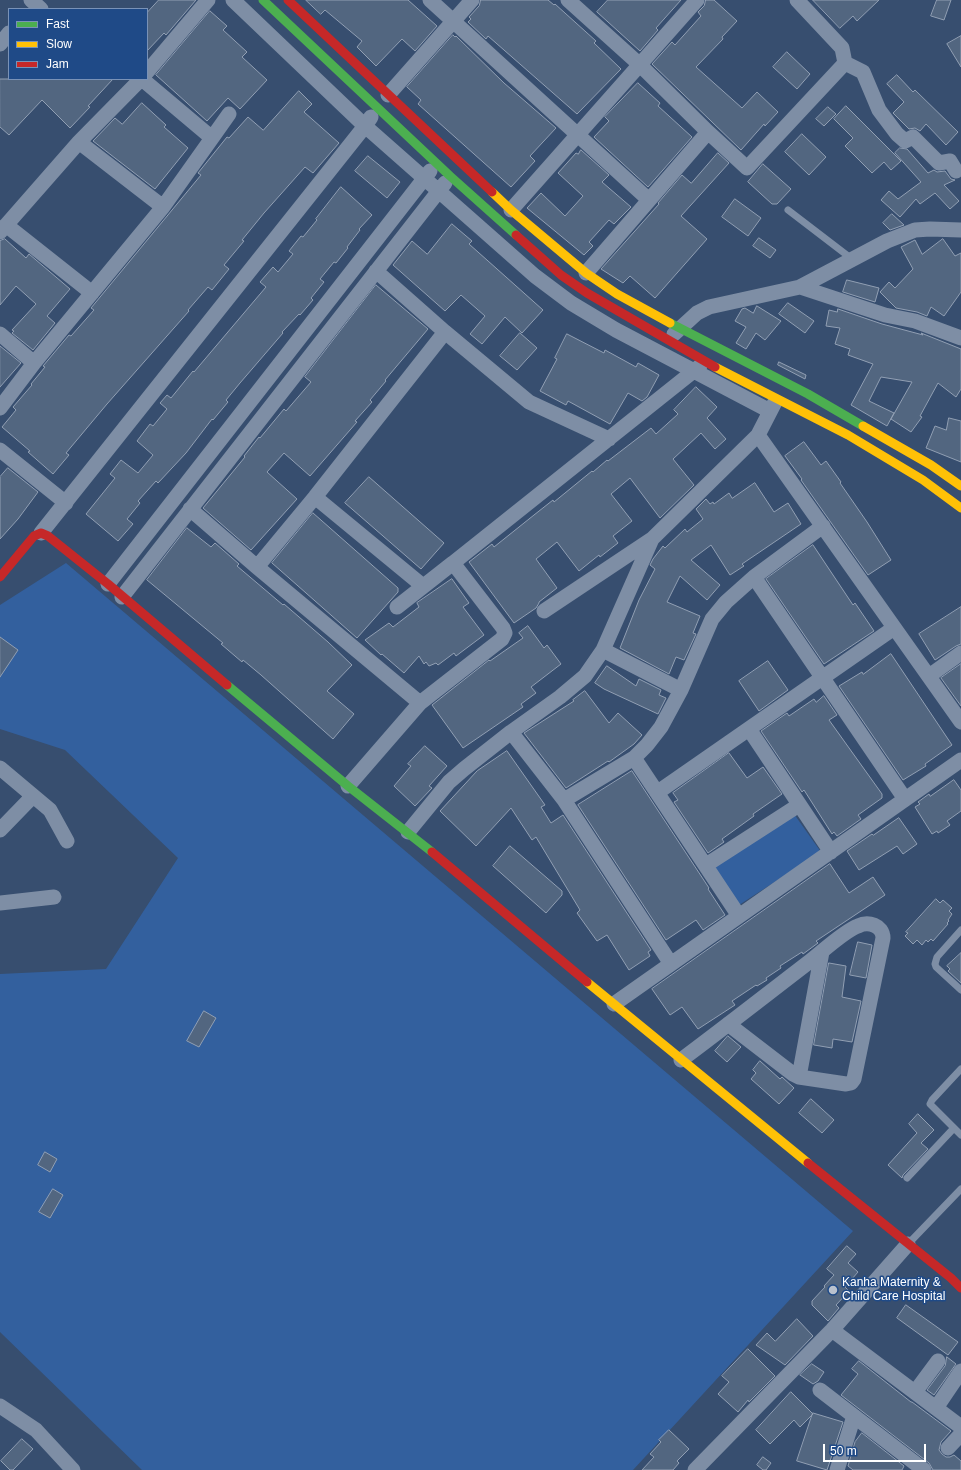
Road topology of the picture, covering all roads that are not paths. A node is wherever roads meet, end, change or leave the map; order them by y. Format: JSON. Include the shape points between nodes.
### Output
{"nodes":[{"id":1,"x":208,"y":0,"type":"edge"},
{"id":2,"x":233,"y":0,"type":"edge"},
{"id":3,"x":263,"y":0,"type":"edge"},
{"id":4,"x":288,"y":0,"type":"edge"},
{"id":5,"x":430,"y":0,"type":"edge"},
{"id":6,"x":472,"y":0,"type":"edge"},
{"id":7,"x":568,"y":0,"type":"edge"},
{"id":8,"x":696,"y":0,"type":"edge"},
{"id":9,"x":797,"y":0,"type":"edge"},
{"id":10,"x":453,"y":21,"type":"junction"},
{"id":11,"x":8,"y":35,"type":"edge"},
{"id":12,"x":0,"y":44,"type":"edge"},
{"id":13,"x":845,"y":62,"type":"junction"},
{"id":14,"x":639,"y":64,"type":"junction"},
{"id":15,"x":148,"y":71,"type":"edge"},
{"id":16,"x":134,"y":81,"type":"edge"},
{"id":17,"x":388,"y":94,"type":"junction"},
{"id":18,"x":376,"y":108,"type":"junction"},
{"id":19,"x":229,"y":114,"type":"dead end"},
{"id":20,"x":365,"y":126,"type":"junction"},
{"id":21,"x":708,"y":132,"type":"junction"},
{"id":22,"x":576,"y":135,"type":"junction"},
{"id":23,"x":212,"y":138,"type":"junction"},
{"id":24,"x":80,"y":142,"type":"junction"},
{"id":25,"x":447,"y":150,"type":"junction"},
{"id":26,"x":460,"y":163,"type":"junction"},
{"id":27,"x":436,"y":164,"type":"junction"},
{"id":28,"x":956,"y":172,"type":"dead end"},
{"id":29,"x":450,"y":176,"type":"junction"},
{"id":30,"x":424,"y":178,"type":"junction"},
{"id":31,"x":438,"y":191,"type":"junction"},
{"id":32,"x":649,"y":200,"type":"junction"},
{"id":33,"x":163,"y":207,"type":"junction"},
{"id":34,"x":511,"y":210,"type":"junction"},
{"id":35,"x":788,"y":210,"type":"dead end"},
{"id":36,"x":3,"y":229,"type":"edge"},
{"id":37,"x":961,"y":230,"type":"edge"},
{"id":38,"x":852,"y":258,"type":"junction"},
{"id":39,"x":376,"y":271,"type":"junction"},
{"id":40,"x":586,"y":273,"type":"junction"},
{"id":41,"x":800,"y":288,"type":"junction"},
{"id":42,"x":92,"y":293,"type":"junction"},
{"id":43,"x":680,"y":328,"type":"junction"},
{"id":44,"x":445,"y":332,"type":"junction"},
{"id":45,"x":0,"y":334,"type":"edge"},
{"id":46,"x":961,"y":338,"type":"edge"},
{"id":47,"x":668,"y":341,"type":"junction"},
{"id":48,"x":706,"y":362,"type":"junction"},
{"id":49,"x":34,"y":363,"type":"junction"},
{"id":50,"x":694,"y":372,"type":"junction"},
{"id":51,"x":786,"y":382,"type":"junction"},
{"id":52,"x":773,"y":406,"type":"junction"},
{"id":53,"x":0,"y":408,"type":"edge"},
{"id":54,"x":758,"y":435,"type":"junction"},
{"id":55,"x":609,"y":439,"type":"junction"},
{"id":56,"x":0,"y":450,"type":"edge"},
{"id":57,"x":961,"y":486,"type":"edge"},
{"id":58,"x":315,"y":497,"type":"junction"},
{"id":59,"x":66,"y":503,"type":"junction"},
{"id":60,"x":961,"y":508,"type":"edge"},
{"id":61,"x":190,"y":509,"type":"junction"},
{"id":62,"x":823,"y":526,"type":"junction"},
{"id":63,"x":41,"y":533,"type":"junction"},
{"id":64,"x":652,"y":539,"type":"junction"},
{"id":65,"x":453,"y":563,"type":"junction"},
{"id":66,"x":257,"y":567,"type":"junction"},
{"id":67,"x":0,"y":577,"type":"edge"},
{"id":68,"x":754,"y":577,"type":"junction"},
{"id":69,"x":108,"y":584,"type":"junction"},
{"id":70,"x":423,"y":586,"type":"junction"},
{"id":71,"x":122,"y":597,"type":"junction"},
{"id":72,"x":397,"y":607,"type":"dead end"},
{"id":73,"x":544,"y":611,"type":"dead end"},
{"id":74,"x":894,"y":628,"type":"junction"},
{"id":75,"x":603,"y":650,"type":"junction"},
{"id":76,"x":961,"y":653,"type":"edge"},
{"id":77,"x":929,"y":676,"type":"junction"},
{"id":78,"x":822,"y":678,"type":"junction"},
{"id":79,"x":681,"y":690,"type":"junction"},
{"id":80,"x":420,"y":703,"type":"junction"},
{"id":81,"x":961,"y":722,"type":"edge"},
{"id":82,"x":749,"y":729,"type":"junction"},
{"id":83,"x":511,"y":732,"type":"junction"},
{"id":84,"x":634,"y":758,"type":"junction"},
{"id":85,"x":961,"y":760,"type":"edge"},
{"id":86,"x":0,"y":768,"type":"edge"},
{"id":87,"x":348,"y":786,"type":"junction"},
{"id":88,"x":658,"y":792,"type":"junction"},
{"id":89,"x":33,"y":796,"type":"junction"},
{"id":90,"x":905,"y":799,"type":"junction"},
{"id":91,"x":564,"y":800,"type":"junction"},
{"id":92,"x":799,"y":805,"type":"junction"},
{"id":93,"x":0,"y":830,"type":"edge"},
{"id":94,"x":408,"y":832,"type":"junction"},
{"id":95,"x":67,"y":841,"type":"dead end"},
{"id":96,"x":831,"y":852,"type":"junction"},
{"id":97,"x":706,"y":865,"type":"junction"},
{"id":98,"x":54,"y":897,"type":"dead end"},
{"id":99,"x":0,"y":903,"type":"edge"},
{"id":100,"x":740,"y":916,"type":"junction"},
{"id":101,"x":961,"y":930,"type":"edge"},
{"id":102,"x":822,"y":952,"type":"junction"},
{"id":103,"x":671,"y":964,"type":"junction"},
{"id":104,"x":961,"y":990,"type":"edge"},
{"id":105,"x":614,"y":1004,"type":"junction"},
{"id":106,"x":728,"y":1024,"type":"junction"},
{"id":107,"x":681,"y":1060,"type":"junction"},
{"id":108,"x":961,"y":1069,"type":"edge"},
{"id":109,"x":799,"y":1077,"type":"junction"},
{"id":110,"x":954,"y":1128,"type":"junction"},
{"id":111,"x":961,"y":1135,"type":"edge"},
{"id":112,"x":907,"y":1178,"type":"dead end"},
{"id":113,"x":961,"y":1189,"type":"edge"},
{"id":114,"x":908,"y":1244,"type":"junction"},
{"id":115,"x":951,"y":1278,"type":"junction"},
{"id":116,"x":961,"y":1281,"type":"edge"},
{"id":117,"x":961,"y":1288,"type":"edge"},
{"id":118,"x":832,"y":1330,"type":"junction"},
{"id":119,"x":938,"y":1361,"type":"dead end"},
{"id":120,"x":961,"y":1371,"type":"edge"},
{"id":121,"x":820,"y":1390,"type":"dead end"},
{"id":122,"x":915,"y":1392,"type":"junction"},
{"id":123,"x":0,"y":1406,"type":"edge"},
{"id":124,"x":936,"y":1408,"type":"junction"},
{"id":125,"x":854,"y":1416,"type":"junction"},
{"id":126,"x":961,"y":1427,"type":"edge"},
{"id":127,"x":948,"y":1448,"type":"dead end"},
{"id":128,"x":701,"y":1468,"type":"edge"},
{"id":129,"x":72,"y":1470,"type":"edge"},
{"id":130,"x":837,"y":1470,"type":"edge"},
{"id":131,"x":924,"y":1470,"type":"edge"}],
"edges":[{"from":1,"to":15,"type":"street"},
{"from":2,"to":20,"type":"street"},
{"from":3,"to":18,"type":"street"},
{"from":4,"to":17,"type":"street"},
{"from":5,"to":10,"type":"street"},
{"from":6,"to":10,"type":"street"},
{"from":7,"to":14,"type":"street"},
{"from":8,"to":14,"type":"street"},
{"from":9,"to":13,"type":"street","via":[[842,48]]},
{"from":10,"to":17,"type":"street"},
{"from":10,"to":22,"type":"street"},
{"from":11,"to":12,"type":"street"},
{"from":13,"to":21,"type":"street","via":[[747,168]]},
{"from":13,"to":28,"type":"street","via":[[863,72],[880,110],[897,134],[905,141],[914,137],[939,163],[950,161]]},
{"from":14,"to":21,"type":"street"},
{"from":14,"to":22,"type":"street"},
{"from":16,"to":23,"type":"street"},
{"from":16,"to":24,"type":"street"},
{"from":17,"to":25,"type":"street"},
{"from":18,"to":20,"type":"street"},
{"from":18,"to":27,"type":"street"},
{"from":19,"to":23,"type":"street"},
{"from":20,"to":30,"type":"street"},
{"from":20,"to":59,"type":"street"},
{"from":21,"to":32,"type":"street"},
{"from":22,"to":32,"type":"street"},
{"from":22,"to":34,"type":"street"},
{"from":23,"to":33,"type":"street"},
{"from":24,"to":33,"type":"street"},
{"from":24,"to":36,"type":"street"},
{"from":25,"to":26,"type":"street"},
{"from":25,"to":27,"type":"street"},
{"from":26,"to":29,"type":"street"},
{"from":26,"to":34,"type":"street"},
{"from":27,"to":29,"type":"street"},
{"from":27,"to":30,"type":"street"},
{"from":29,"to":31,"type":"street"},
{"from":29,"to":47,"type":"street","via":[[561,275]]},
{"from":30,"to":31,"type":"street"},
{"from":30,"to":69,"type":"street"},
{"from":31,"to":39,"type":"street"},
{"from":31,"to":50,"type":"street","via":[[535,276],[571,303]]},
{"from":32,"to":40,"type":"street"},
{"from":33,"to":42,"type":"street"},
{"from":34,"to":40,"type":"street"},
{"from":35,"to":38,"type":"lane"},
{"from":36,"to":42,"type":"street"},
{"from":37,"to":38,"type":"street","via":[[915,230]]},
{"from":38,"to":41,"type":"street"},
{"from":39,"to":44,"type":"street"},
{"from":39,"to":61,"type":"street"},
{"from":40,"to":43,"type":"street","via":[[617,294]]},
{"from":41,"to":43,"type":"street","via":[[709,307]]},
{"from":41,"to":46,"type":"street","via":[[885,315],[915,321]]},
{"from":42,"to":49,"type":"street"},
{"from":43,"to":47,"type":"street"},
{"from":43,"to":51,"type":"street"},
{"from":44,"to":55,"type":"street","via":[[529,402]]},
{"from":44,"to":58,"type":"street"},
{"from":45,"to":49,"type":"street"},
{"from":47,"to":48,"type":"street"},
{"from":48,"to":50,"type":"street"},
{"from":48,"to":52,"type":"street"},
{"from":49,"to":53,"type":"street"},
{"from":50,"to":52,"type":"street"},
{"from":50,"to":55,"type":"street"},
{"from":51,"to":52,"type":"street"},
{"from":51,"to":57,"type":"street","via":[[931,465]]},
{"from":52,"to":54,"type":"street"},
{"from":52,"to":60,"type":"street","via":[[848,435],[922,480]]},
{"from":54,"to":62,"type":"street"},
{"from":54,"to":64,"type":"street"},
{"from":55,"to":65,"type":"street"},
{"from":56,"to":59,"type":"street"},
{"from":58,"to":66,"type":"street"},
{"from":58,"to":70,"type":"street"},
{"from":59,"to":63,"type":"street"},
{"from":61,"to":66,"type":"street"},
{"from":61,"to":71,"type":"street"},
{"from":62,"to":68,"type":"street"},
{"from":62,"to":74,"type":"street"},
{"from":63,"to":67,"type":"street","via":[[34,536]]},
{"from":63,"to":69,"type":"street"},
{"from":64,"to":73,"type":"street"},
{"from":64,"to":75,"type":"street"},
{"from":65,"to":70,"type":"street"},
{"from":65,"to":80,"type":"street","via":[[505,633],[502,639]]},
{"from":66,"to":80,"type":"street"},
{"from":68,"to":78,"type":"street"},
{"from":68,"to":79,"type":"street","via":[[726,602],[712,619]]},
{"from":69,"to":71,"type":"street"},
{"from":70,"to":72,"type":"street"},
{"from":71,"to":87,"type":"street"},
{"from":74,"to":77,"type":"street"},
{"from":74,"to":78,"type":"street"},
{"from":75,"to":79,"type":"street"},
{"from":75,"to":83,"type":"street","via":[[585,676],[573,687]]},
{"from":76,"to":77,"type":"street"},
{"from":77,"to":81,"type":"street"},
{"from":78,"to":82,"type":"street"},
{"from":78,"to":90,"type":"street"},
{"from":79,"to":84,"type":"street","via":[[661,727]]},
{"from":80,"to":87,"type":"street"},
{"from":82,"to":88,"type":"street"},
{"from":82,"to":92,"type":"street"},
{"from":83,"to":91,"type":"street"},
{"from":83,"to":94,"type":"street","via":[[449,782]]},
{"from":84,"to":88,"type":"street"},
{"from":84,"to":91,"type":"street"},
{"from":85,"to":90,"type":"street"},
{"from":86,"to":89,"type":"street"},
{"from":87,"to":94,"type":"street"},
{"from":88,"to":97,"type":"street"},
{"from":89,"to":93,"type":"street"},
{"from":89,"to":95,"type":"street","via":[[50,810]]},
{"from":90,"to":96,"type":"street"},
{"from":91,"to":103,"type":"street"},
{"from":92,"to":96,"type":"street"},
{"from":92,"to":97,"type":"street"},
{"from":94,"to":105,"type":"street"},
{"from":96,"to":100,"type":"street"},
{"from":97,"to":100,"type":"street"},
{"from":98,"to":99,"type":"street"},
{"from":100,"to":103,"type":"street"},
{"from":101,"to":104,"type":"lane","via":[[935,960],[936,967]]},
{"from":102,"to":106,"type":"street"},
{"from":102,"to":109,"type":"street"},
{"from":102,"to":109,"type":"street","via":[[858,925],[874,925],[879,927],[883,934],[854,1078],[851,1083],[846,1084]]},
{"from":103,"to":105,"type":"street"},
{"from":105,"to":107,"type":"street"},
{"from":106,"to":107,"type":"street"},
{"from":106,"to":109,"type":"street"},
{"from":107,"to":114,"type":"street"},
{"from":108,"to":110,"type":"lane","via":[[931,1102],[931,1106]]},
{"from":110,"to":111,"type":"lane"},
{"from":110,"to":112,"type":"lane"},
{"from":113,"to":114,"type":"lane"},
{"from":114,"to":115,"type":"street"},
{"from":114,"to":118,"type":"street"},
{"from":115,"to":116,"type":"street"},
{"from":115,"to":117,"type":"street"},
{"from":118,"to":122,"type":"street"},
{"from":118,"to":128,"type":"street"},
{"from":119,"to":122,"type":"street"},
{"from":120,"to":124,"type":"street"},
{"from":121,"to":125,"type":"street"},
{"from":122,"to":124,"type":"street"},
{"from":123,"to":129,"type":"street","via":[[36,1430]]},
{"from":124,"to":126,"type":"street"},
{"from":125,"to":130,"type":"street"},
{"from":125,"to":131,"type":"street"},
{"from":126,"to":127,"type":"street"}]}
